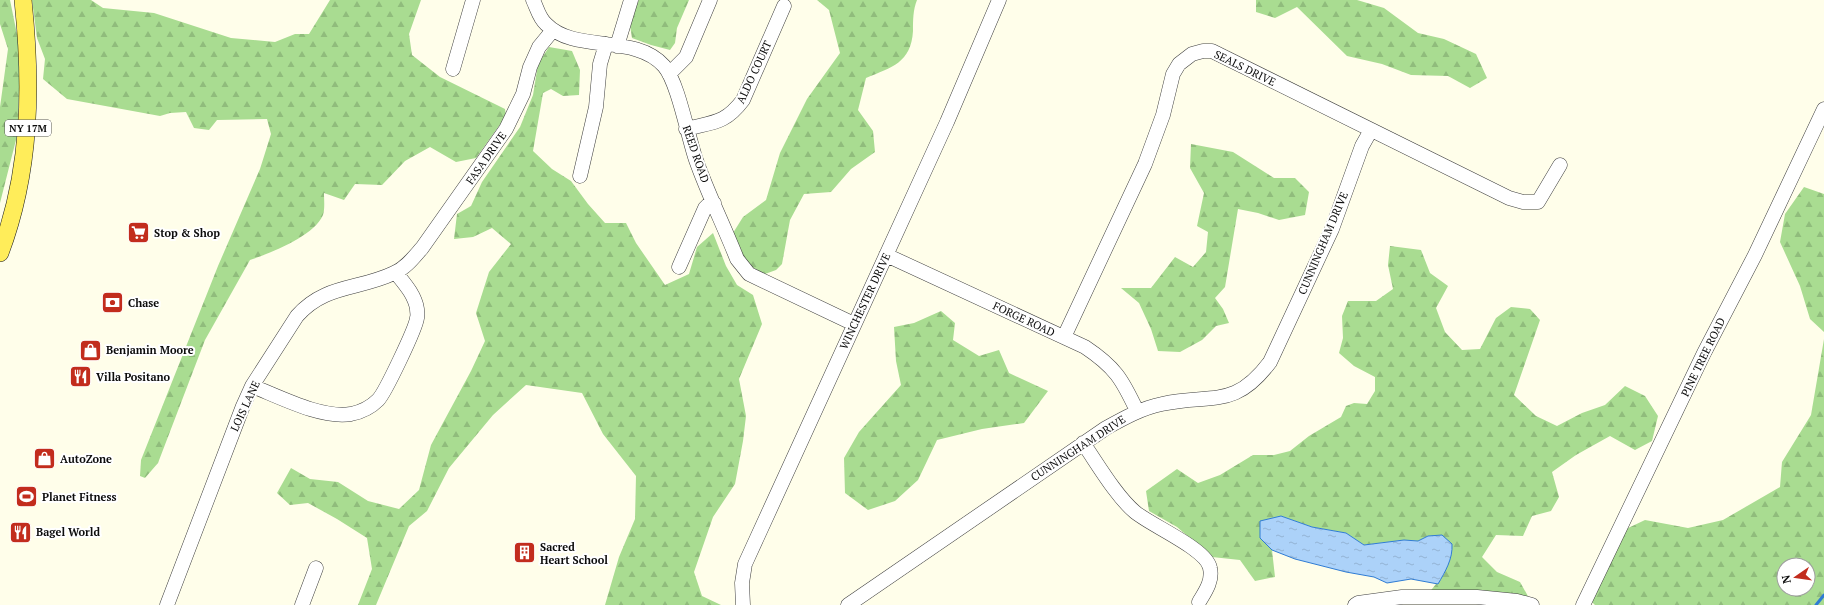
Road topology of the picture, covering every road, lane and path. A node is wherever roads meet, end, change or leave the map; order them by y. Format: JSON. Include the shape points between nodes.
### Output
{"nodes":[{"id":1,"x":22,"y":0,"type":"edge"},
{"id":2,"x":473,"y":0,"type":"edge"},
{"id":3,"x":533,"y":0,"type":"edge"},
{"id":4,"x":631,"y":0,"type":"edge"},
{"id":5,"x":710,"y":0,"type":"edge"},
{"id":6,"x":999,"y":0,"type":"edge"},
{"id":7,"x":784,"y":6,"type":"dead end"},
{"id":8,"x":553,"y":30,"type":"junction"},
{"id":9,"x":612,"y":45,"type":"junction"},
{"id":10,"x":452,"y":69,"type":"dead end"},
{"id":11,"x":669,"y":74,"type":"junction"},
{"id":12,"x":1824,"y":108,"type":"edge"},
{"id":13,"x":686,"y":129,"type":"junction"},
{"id":14,"x":1371,"y":130,"type":"junction"},
{"id":15,"x":1560,"y":165,"type":"dead end"},
{"id":16,"x":580,"y":176,"type":"dead end"},
{"id":17,"x":714,"y":203,"type":"junction"},
{"id":18,"x":2,"y":242,"type":"edge"},
{"id":19,"x":886,"y":255,"type":"junction"},
{"id":20,"x":679,"y":267,"type":"dead end"},
{"id":21,"x":396,"y":272,"type":"junction"},
{"id":22,"x":854,"y":324,"type":"junction"},
{"id":23,"x":1064,"y":337,"type":"junction"},
{"id":24,"x":252,"y":386,"type":"junction"},
{"id":25,"x":1137,"y":411,"type":"junction"},
{"id":26,"x":1083,"y":443,"type":"junction"},
{"id":27,"x":316,"y":568,"type":"dead end"},
{"id":28,"x":1199,"y":602,"type":"dead end"},
{"id":29,"x":166,"y":605,"type":"edge"},
{"id":30,"x":302,"y":605,"type":"edge"},
{"id":31,"x":743,"y":605,"type":"edge"},
{"id":32,"x":848,"y":605,"type":"edge"},
{"id":33,"x":1355,"y":605,"type":"edge"},
{"id":34,"x":1532,"y":605,"type":"edge"},
{"id":35,"x":1584,"y":605,"type":"edge"}],
"edges":[{"from":1,"to":18,"type":"main road","number":"NY 17M","via":[[29,93],[27,132],[18,192]]},
{"from":2,"to":10,"type":"street"},
{"from":3,"to":8,"type":"street","name":"REED ROAD","via":[[540,17]]},
{"from":4,"to":9,"type":"street"},
{"from":5,"to":11,"type":"street","via":[[686,56]]},
{"from":6,"to":19,"type":"street","name":"WINCHESTER DRIVE","via":[[948,122]]},
{"from":7,"to":13,"type":"street","name":"ALDO COURT","via":[[742,100],[733,114],[725,119]]},
{"from":8,"to":9,"type":"street","name":"REED ROAD","via":[[572,38]]},
{"from":8,"to":21,"type":"street","name":"FASA DRIVE","via":[[539,47],[530,67],[523,94],[506,129],[422,248],[409,263]]},
{"from":9,"to":11,"type":"street","name":"REED ROAD","via":[[647,53]]},
{"from":9,"to":16,"type":"street","via":[[600,64],[596,107]]},
{"from":11,"to":13,"type":"street","name":"REED ROAD"},
{"from":12,"to":35,"type":"street","name":"PINE TREE ROAD"},
{"from":13,"to":17,"type":"street","name":"REED ROAD"},
{"from":14,"to":15,"type":"street","name":"SEALS DRIVE","via":[[1509,198],[1523,202],[1538,202]]},
{"from":14,"to":23,"type":"street","name":"SEALS DRIVE","via":[[1212,51],[1192,54],[1179,64],[1173,74],[1163,115],[1145,164]]},
{"from":14,"to":25,"type":"street","name":"CUNNINGHAM DRIVE","via":[[1362,146],[1329,235],[1270,362],[1259,377],[1243,390],[1225,397],[1162,404]]},
{"from":17,"to":20,"type":"street","via":[[705,208]]},
{"from":17,"to":22,"type":"street","name":"REED ROAD","via":[[737,259],[749,274]]},
{"from":19,"to":22,"type":"street","name":"WINCHESTER DRIVE"},
{"from":19,"to":23,"type":"street","name":"FORGE ROAD"},
{"from":21,"to":24,"type":"street","name":"LOIS LANE","via":[[325,294],[306,306]]},
{"from":21,"to":24,"type":"street","via":[[412,294],[418,319],[379,399],[368,408],[353,414],[341,415],[318,411]]},
{"from":22,"to":31,"type":"street","name":"WINCHESTER DRIVE","via":[[745,564],[742,583]]},
{"from":23,"to":25,"type":"street","name":"FORGE ROAD","via":[[1085,347],[1113,369],[1123,382]]},
{"from":24,"to":29,"type":"street","name":"LOIS LANE"},
{"from":25,"to":26,"type":"street","name":"CUNNINGHAM DRIVE"},
{"from":26,"to":28,"type":"street","via":[[1134,512],[1197,551],[1207,560],[1210,580]]},
{"from":26,"to":32,"type":"street","name":"CUNNINGHAM DRIVE"},
{"from":27,"to":30,"type":"street"},
{"from":33,"to":34,"type":"street","via":[[1402,597],[1477,597]]}]}
